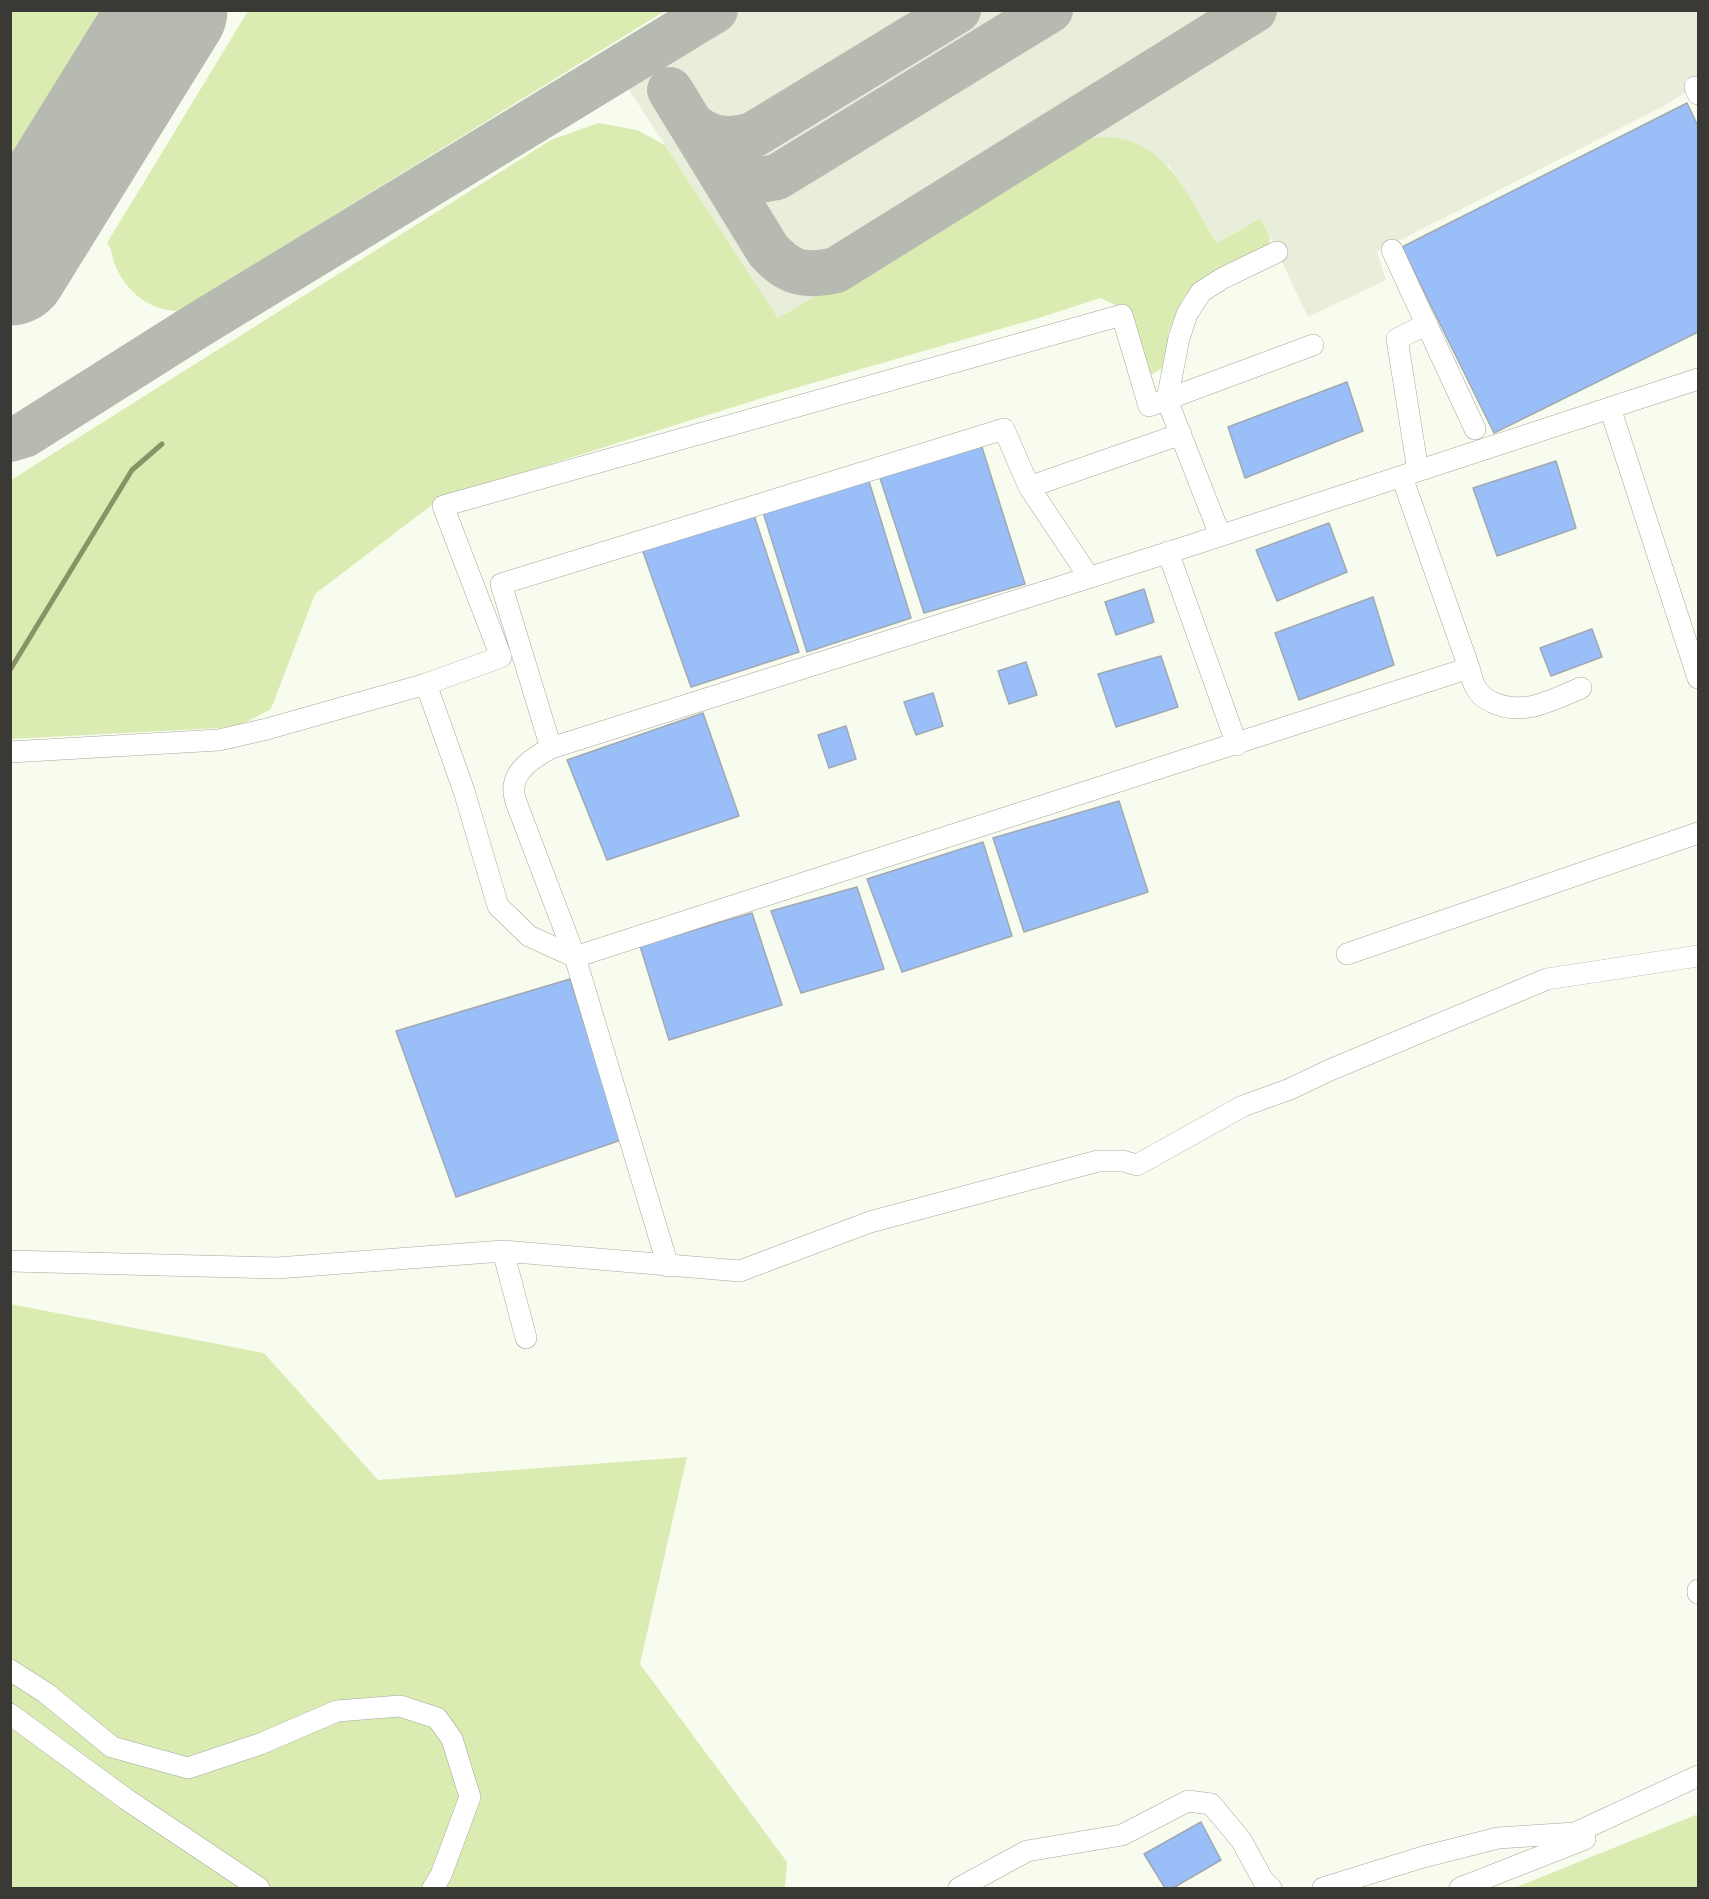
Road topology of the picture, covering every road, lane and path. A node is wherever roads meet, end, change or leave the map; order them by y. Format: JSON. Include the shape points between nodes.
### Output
{"nodes":[{"id":1,"x":1392,"y":250,"type":"dead end"},
{"id":2,"x":1277,"y":252,"type":"dead end"},
{"id":3,"x":1427,"y":324,"type":"junction"},
{"id":4,"x":1313,"y":345,"type":"dead end"},
{"id":5,"x":1698,"y":379,"type":"edge"},
{"id":6,"x":1167,"y":400,"type":"junction"},
{"id":7,"x":1610,"y":408,"type":"junction"},
{"id":8,"x":1475,"y":429,"type":"dead end"},
{"id":9,"x":1181,"y":434,"type":"junction"},
{"id":10,"x":1410,"y":474,"type":"junction"},
{"id":11,"x":1029,"y":487,"type":"junction"},
{"id":12,"x":1220,"y":535,"type":"junction"},
{"id":13,"x":1168,"y":552,"type":"junction"},
{"id":14,"x":1089,"y":577,"type":"junction"},
{"id":15,"x":1693,"y":642,"type":"edge"},
{"id":16,"x":1469,"y":668,"type":"junction"},
{"id":17,"x":1698,"y":678,"type":"edge"},
{"id":18,"x":426,"y":684,"type":"junction"},
{"id":19,"x":1581,"y":688,"type":"dead end"},
{"id":20,"x":1237,"y":745,"type":"junction"},
{"id":21,"x":550,"y":748,"type":"junction"},
{"id":22,"x":10,"y":752,"type":"edge"},
{"id":23,"x":1698,"y":833,"type":"edge"},
{"id":24,"x":1347,"y":954,"type":"dead end"},
{"id":25,"x":575,"y":957,"type":"junction"},
{"id":26,"x":1698,"y":957,"type":"edge"},
{"id":27,"x":503,"y":1251,"type":"junction"},
{"id":28,"x":10,"y":1261,"type":"edge"},
{"id":29,"x":668,"y":1266,"type":"junction"},
{"id":30,"x":525,"y":1338,"type":"dead end"},
{"id":31,"x":10,"y":1670,"type":"edge"},
{"id":32,"x":10,"y":1714,"type":"edge"},
{"id":33,"x":1698,"y":1776,"type":"edge"},
{"id":34,"x":1698,"y":1792,"type":"edge"},
{"id":35,"x":259,"y":1888,"type":"edge"},
{"id":36,"x":433,"y":1888,"type":"edge"},
{"id":37,"x":959,"y":1888,"type":"edge"},
{"id":38,"x":1271,"y":1888,"type":"edge"},
{"id":39,"x":1323,"y":1888,"type":"edge"},
{"id":40,"x":1460,"y":1888,"type":"edge"}],
"edges":[{"from":1,"to":3,"type":"street"},
{"from":2,"to":6,"type":"street","via":[[1201,292],[1179,338]]},
{"from":3,"to":8,"type":"street"},
{"from":3,"to":10,"type":"street","via":[[1396,339]]},
{"from":4,"to":6,"type":"street"},
{"from":5,"to":7,"type":"street"},
{"from":6,"to":9,"type":"street"},
{"from":6,"to":18,"type":"street","via":[[1149,406],[1122,315],[443,506],[501,657]]},
{"from":7,"to":10,"type":"street"},
{"from":7,"to":15,"type":"street"},
{"from":9,"to":11,"type":"street"},
{"from":9,"to":12,"type":"street"},
{"from":10,"to":12,"type":"street"},
{"from":10,"to":16,"type":"street"},
{"from":11,"to":14,"type":"street"},
{"from":11,"to":21,"type":"street","via":[[1004,429],[501,584]]},
{"from":12,"to":13,"type":"street"},
{"from":13,"to":14,"type":"street"},
{"from":13,"to":20,"type":"street"},
{"from":14,"to":21,"type":"street"},
{"from":15,"to":17,"type":"street"},
{"from":16,"to":19,"type":"street","via":[[1475,687],[1486,699],[1503,707],[1522,709]]},
{"from":16,"to":20,"type":"street"},
{"from":18,"to":22,"type":"street","via":[[219,740]]},
{"from":18,"to":25,"type":"street","via":[[464,791],[498,906],[529,936]]},
{"from":20,"to":25,"type":"street"},
{"from":21,"to":25,"type":"street","via":[[529,763],[514,787],[516,802]]},
{"from":23,"to":24,"type":"street"},
{"from":25,"to":29,"type":"street"},
{"from":26,"to":29,"type":"street","via":[[1547,979],[1243,1106],[1137,1165],[1098,1161],[870,1222],[740,1271]]},
{"from":27,"to":28,"type":"street","via":[[277,1268]]},
{"from":27,"to":29,"type":"street"},
{"from":27,"to":30,"type":"street"},
{"from":31,"to":36,"type":"street","via":[[112,1747],[188,1768],[260,1744],[337,1711],[400,1706],[437,1718],[452,1739],[470,1797]]},
{"from":32,"to":35,"type":"street","via":[[126,1799]]},
{"from":33,"to":39,"type":"street","via":[[1575,1833],[1498,1838]]},
{"from":34,"to":40,"type":"street"},
{"from":37,"to":38,"type":"street","via":[[1027,1851],[1122,1835],[1188,1801],[1211,1804],[1241,1840]]}]}
